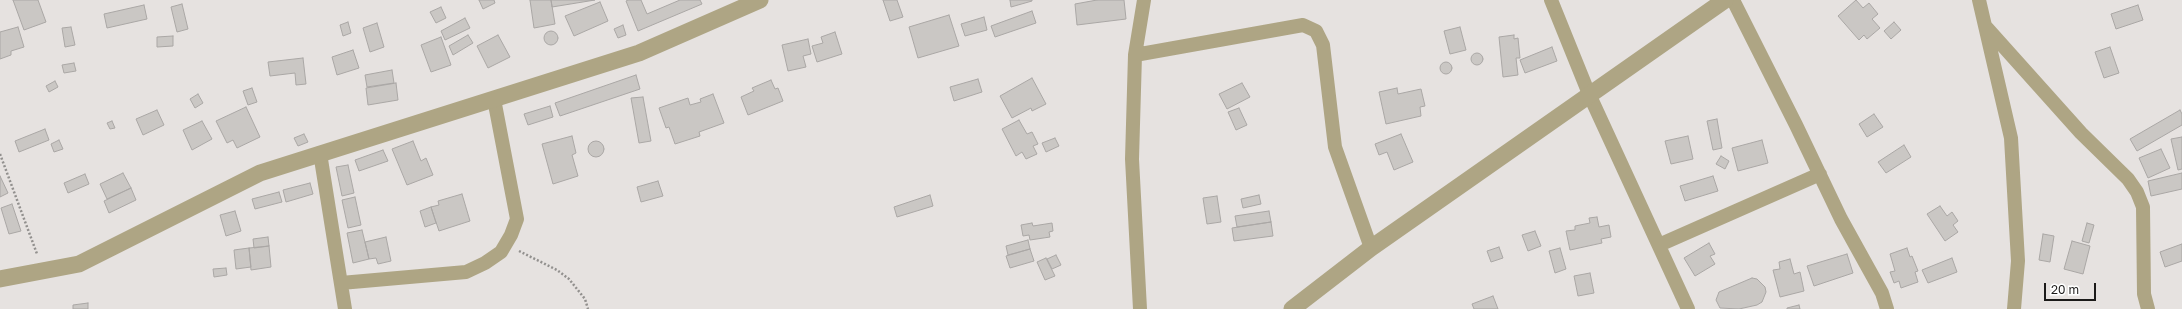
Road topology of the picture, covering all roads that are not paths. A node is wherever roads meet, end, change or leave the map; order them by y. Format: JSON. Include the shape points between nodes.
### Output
{"nodes":[{"id":1,"x":760,"y":0,"type":"edge"},
{"id":2,"x":1144,"y":0,"type":"edge"},
{"id":3,"x":1551,"y":0,"type":"edge"},
{"id":4,"x":1725,"y":0,"type":"edge"},
{"id":5,"x":1733,"y":0,"type":"edge"},
{"id":6,"x":1979,"y":0,"type":"edge"},
{"id":7,"x":1986,"y":28,"type":"junction"},
{"id":8,"x":1136,"y":55,"type":"junction"},
{"id":9,"x":1589,"y":94,"type":"junction"},
{"id":10,"x":494,"y":99,"type":"junction"},
{"id":11,"x":320,"y":153,"type":"junction"},
{"id":12,"x":1820,"y":174,"type":"junction"},
{"id":13,"x":1659,"y":245,"type":"junction"},
{"id":14,"x":1371,"y":248,"type":"junction"},
{"id":15,"x":0,"y":279,"type":"edge"},
{"id":16,"x":341,"y":283,"type":"junction"},
{"id":17,"x":345,"y":309,"type":"edge"},
{"id":18,"x":1140,"y":309,"type":"edge"},
{"id":19,"x":1292,"y":309,"type":"edge"},
{"id":20,"x":1688,"y":309,"type":"edge"},
{"id":21,"x":1887,"y":309,"type":"edge"},
{"id":22,"x":2014,"y":309,"type":"edge"},
{"id":23,"x":2148,"y":309,"type":"edge"}],
"edges":[{"from":1,"to":10,"type":"street","via":[[639,53]]},
{"from":2,"to":8,"type":"street"},
{"from":3,"to":9,"type":"street"},
{"from":4,"to":9,"type":"street"},
{"from":5,"to":12,"type":"street"},
{"from":6,"to":7,"type":"street"},
{"from":7,"to":22,"type":"street","via":[[2011,138],[2018,261]]},
{"from":7,"to":23,"type":"street","via":[[2081,132],[2128,179],[2137,192],[2143,207],[2144,294]]},
{"from":8,"to":14,"type":"street","via":[[1303,25],[1316,31],[1323,45],[1334,147]]},
{"from":8,"to":18,"type":"street","via":[[1132,159]]},
{"from":9,"to":13,"type":"street"},
{"from":9,"to":14,"type":"street"},
{"from":10,"to":11,"type":"street"},
{"from":10,"to":16,"type":"street","via":[[518,219],[501,252],[466,272]]},
{"from":11,"to":15,"type":"street","via":[[247,179],[92,259],[44,272]]},
{"from":11,"to":16,"type":"street"},
{"from":12,"to":13,"type":"street"},
{"from":12,"to":21,"type":"street","via":[[1841,219],[1882,293]]},
{"from":13,"to":20,"type":"street"},
{"from":14,"to":19,"type":"street"},
{"from":16,"to":17,"type":"street"}]}
